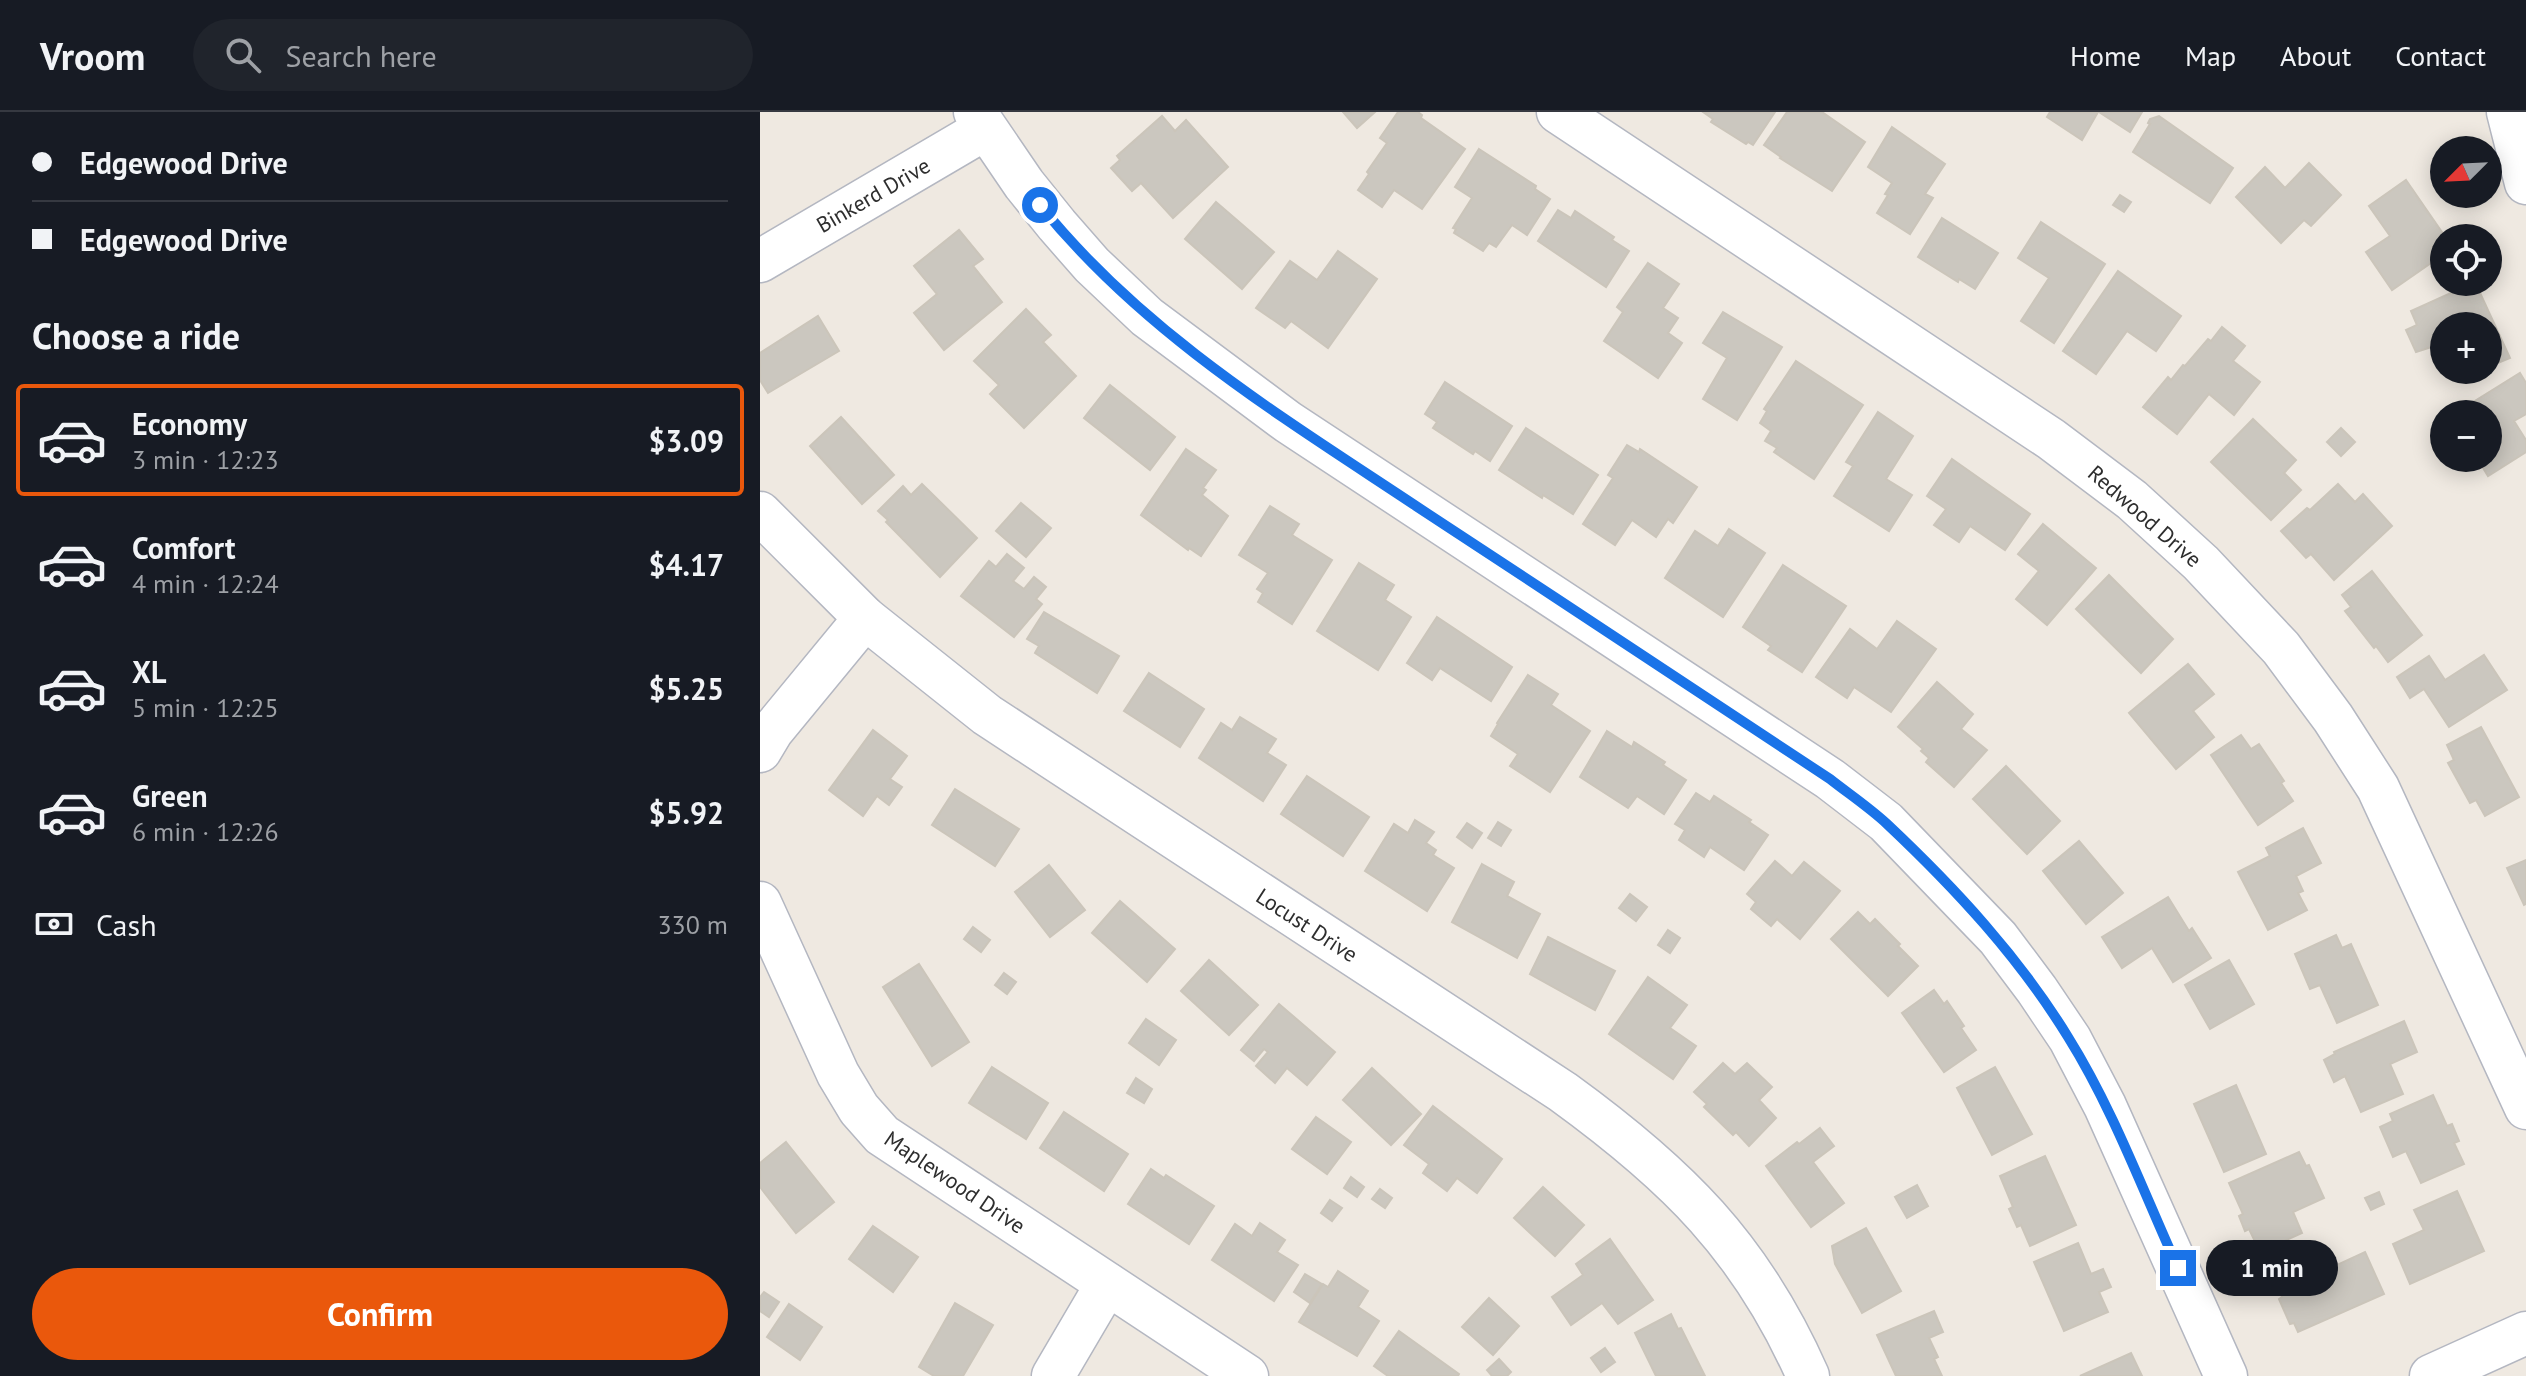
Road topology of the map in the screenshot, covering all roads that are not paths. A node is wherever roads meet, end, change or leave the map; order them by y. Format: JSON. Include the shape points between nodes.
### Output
{"nodes":[{"id":1,"x":1558,"y":112,"type":"edge"},
{"id":2,"x":2508,"y":112,"type":"edge"},
{"id":3,"x":980,"y":121,"type":"edge"},
{"id":4,"x":2526,"y":183,"type":"edge"},
{"id":5,"x":760,"y":261,"type":"edge"},
{"id":6,"x":760,"y":513,"type":"edge"},
{"id":7,"x":865,"y":618,"type":"junction"},
{"id":8,"x":760,"y":751,"type":"edge"},
{"id":9,"x":760,"y":903,"type":"edge"},
{"id":10,"x":2526,"y":1108,"type":"edge"},
{"id":11,"x":1107,"y":1284,"type":"junction"},
{"id":12,"x":2526,"y":1333,"type":"edge"},
{"id":13,"x":2435,"y":1375,"type":"edge"},
{"id":14,"x":1053,"y":1376,"type":"edge"},
{"id":15,"x":1247,"y":1376,"type":"edge"},
{"id":16,"x":1808,"y":1376,"type":"edge"},
{"id":17,"x":2226,"y":1376,"type":"edge"}],
"edges":[{"from":1,"to":10,"type":"street","name":"Redwood Drive","via":[[2051,439],[2132,500],[2201,563],[2281,648],[2378,788]]},
{"from":2,"to":4,"type":"street"},
{"from":3,"to":5,"type":"street","name":"Binkerd Drive"},
{"from":3,"to":17,"type":"street","via":[[1065,235],[1172,336],[1288,422],[1886,822],[1998,938],[2070,1039]]},
{"from":6,"to":7,"type":"street","name":"Locust Drive"},
{"from":7,"to":8,"type":"street"},
{"from":7,"to":16,"type":"street","name":"Locust Drive","via":[[987,715],[1617,1131],[1695,1201],[1735,1248],[1790,1334]]},
{"from":9,"to":11,"type":"street","name":"Maplewood Drive","via":[[838,1074],[882,1135]]},
{"from":11,"to":14,"type":"street"},
{"from":11,"to":15,"type":"street","name":"Maplewood Drive"},
{"from":12,"to":13,"type":"street"}]}
